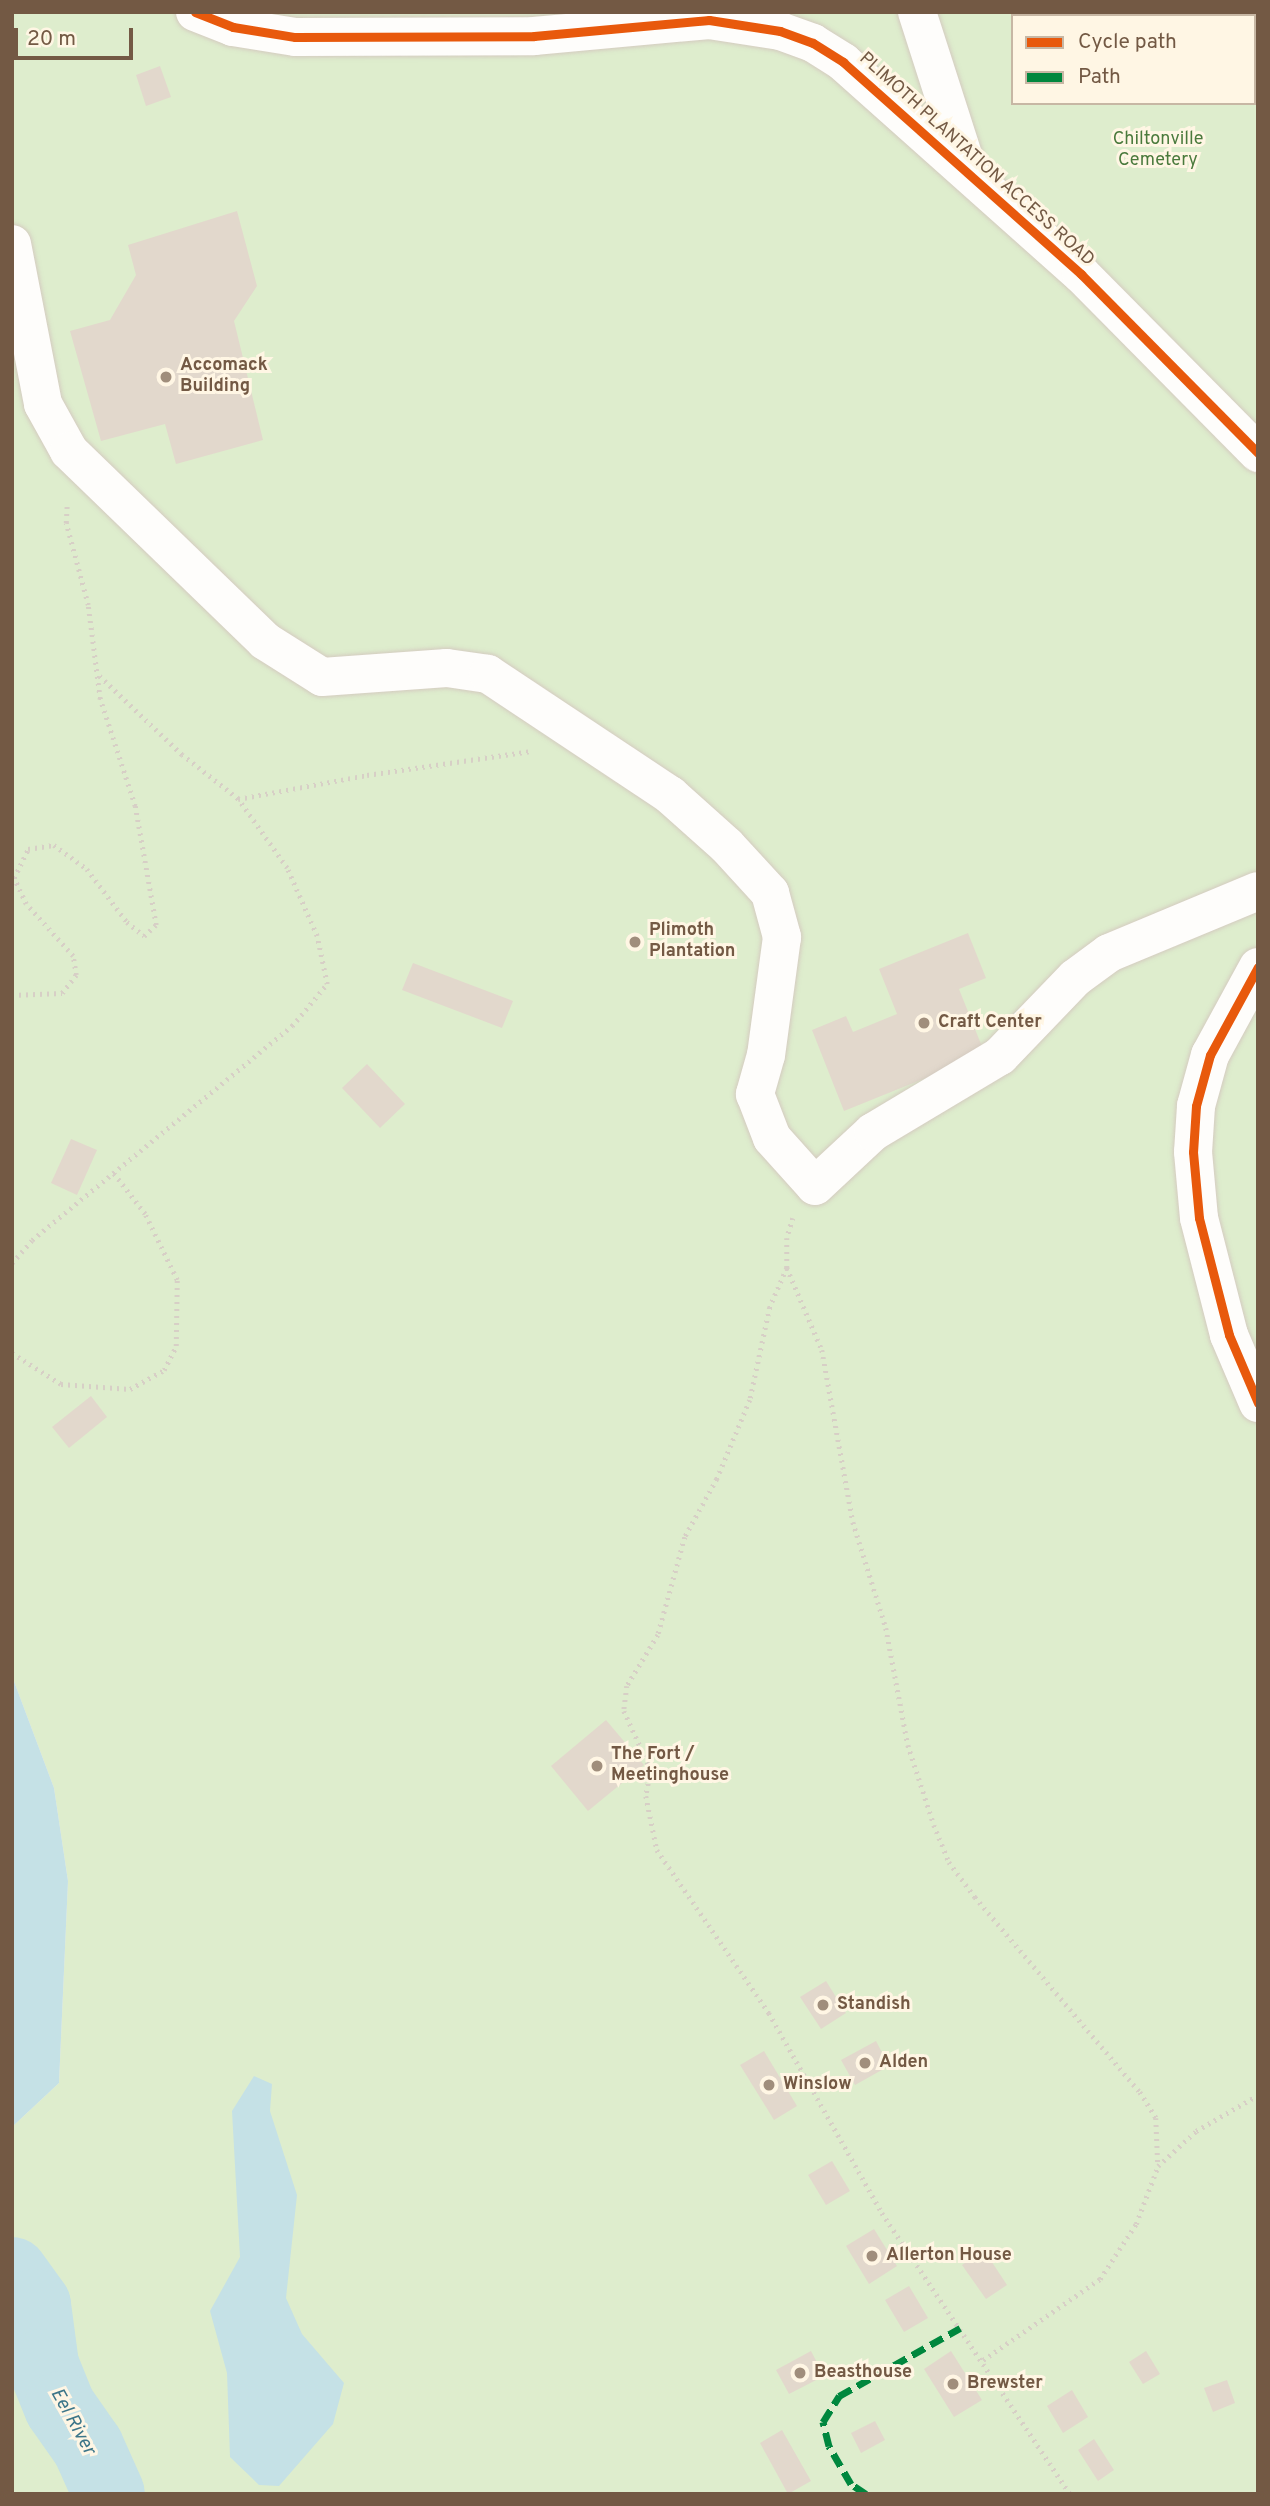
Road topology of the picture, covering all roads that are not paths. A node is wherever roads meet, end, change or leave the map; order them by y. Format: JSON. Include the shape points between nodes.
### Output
{"nodes":[{"id":1,"x":195,"y":12,"type":"edge"},
{"id":2,"x":918,"y":12,"type":"edge"},
{"id":3,"x":929,"y":59,"type":"junction"},
{"id":4,"x":871,"y":87,"type":"junction"},
{"id":5,"x":969,"y":173,"type":"junction"},
{"id":6,"x":12,"y":244,"type":"edge"},
{"id":7,"x":1258,"y":453,"type":"edge"},
{"id":8,"x":1258,"y":891,"type":"edge"},
{"id":9,"x":1258,"y":967,"type":"edge"},
{"id":10,"x":1258,"y":1403,"type":"edge"}],
"edges":[{"from":1,"to":4,"type":"street","name":"PLIMOTH PLANTATION ACCESS ROAD","via":[[233,27],[336,39],[580,34],[721,22],[780,31],[813,43]]},
{"from":2,"to":3,"type":"street"},
{"from":3,"to":4,"type":"street"},
{"from":3,"to":5,"type":"street"},
{"from":4,"to":5,"type":"street","name":"PLIMOTH PLANTATION ACCESS ROAD"},
{"from":5,"to":7,"type":"street","name":"PLIMOTH PLANTATION ACCESS ROAD","via":[[1081,274]]},
{"from":6,"to":8,"type":"street","via":[[43,404],[69,452],[265,641],[322,677],[447,668],[488,674],[670,795],[770,892],[782,937],[766,1055],[755,1094],[772,1138],[815,1186],[873,1132],[1000,1056],[1075,978],[1109,953]]},
{"from":9,"to":10,"type":"street","via":[[1210,1055],[1196,1106],[1193,1152],[1199,1218],[1236,1355]]}]}
